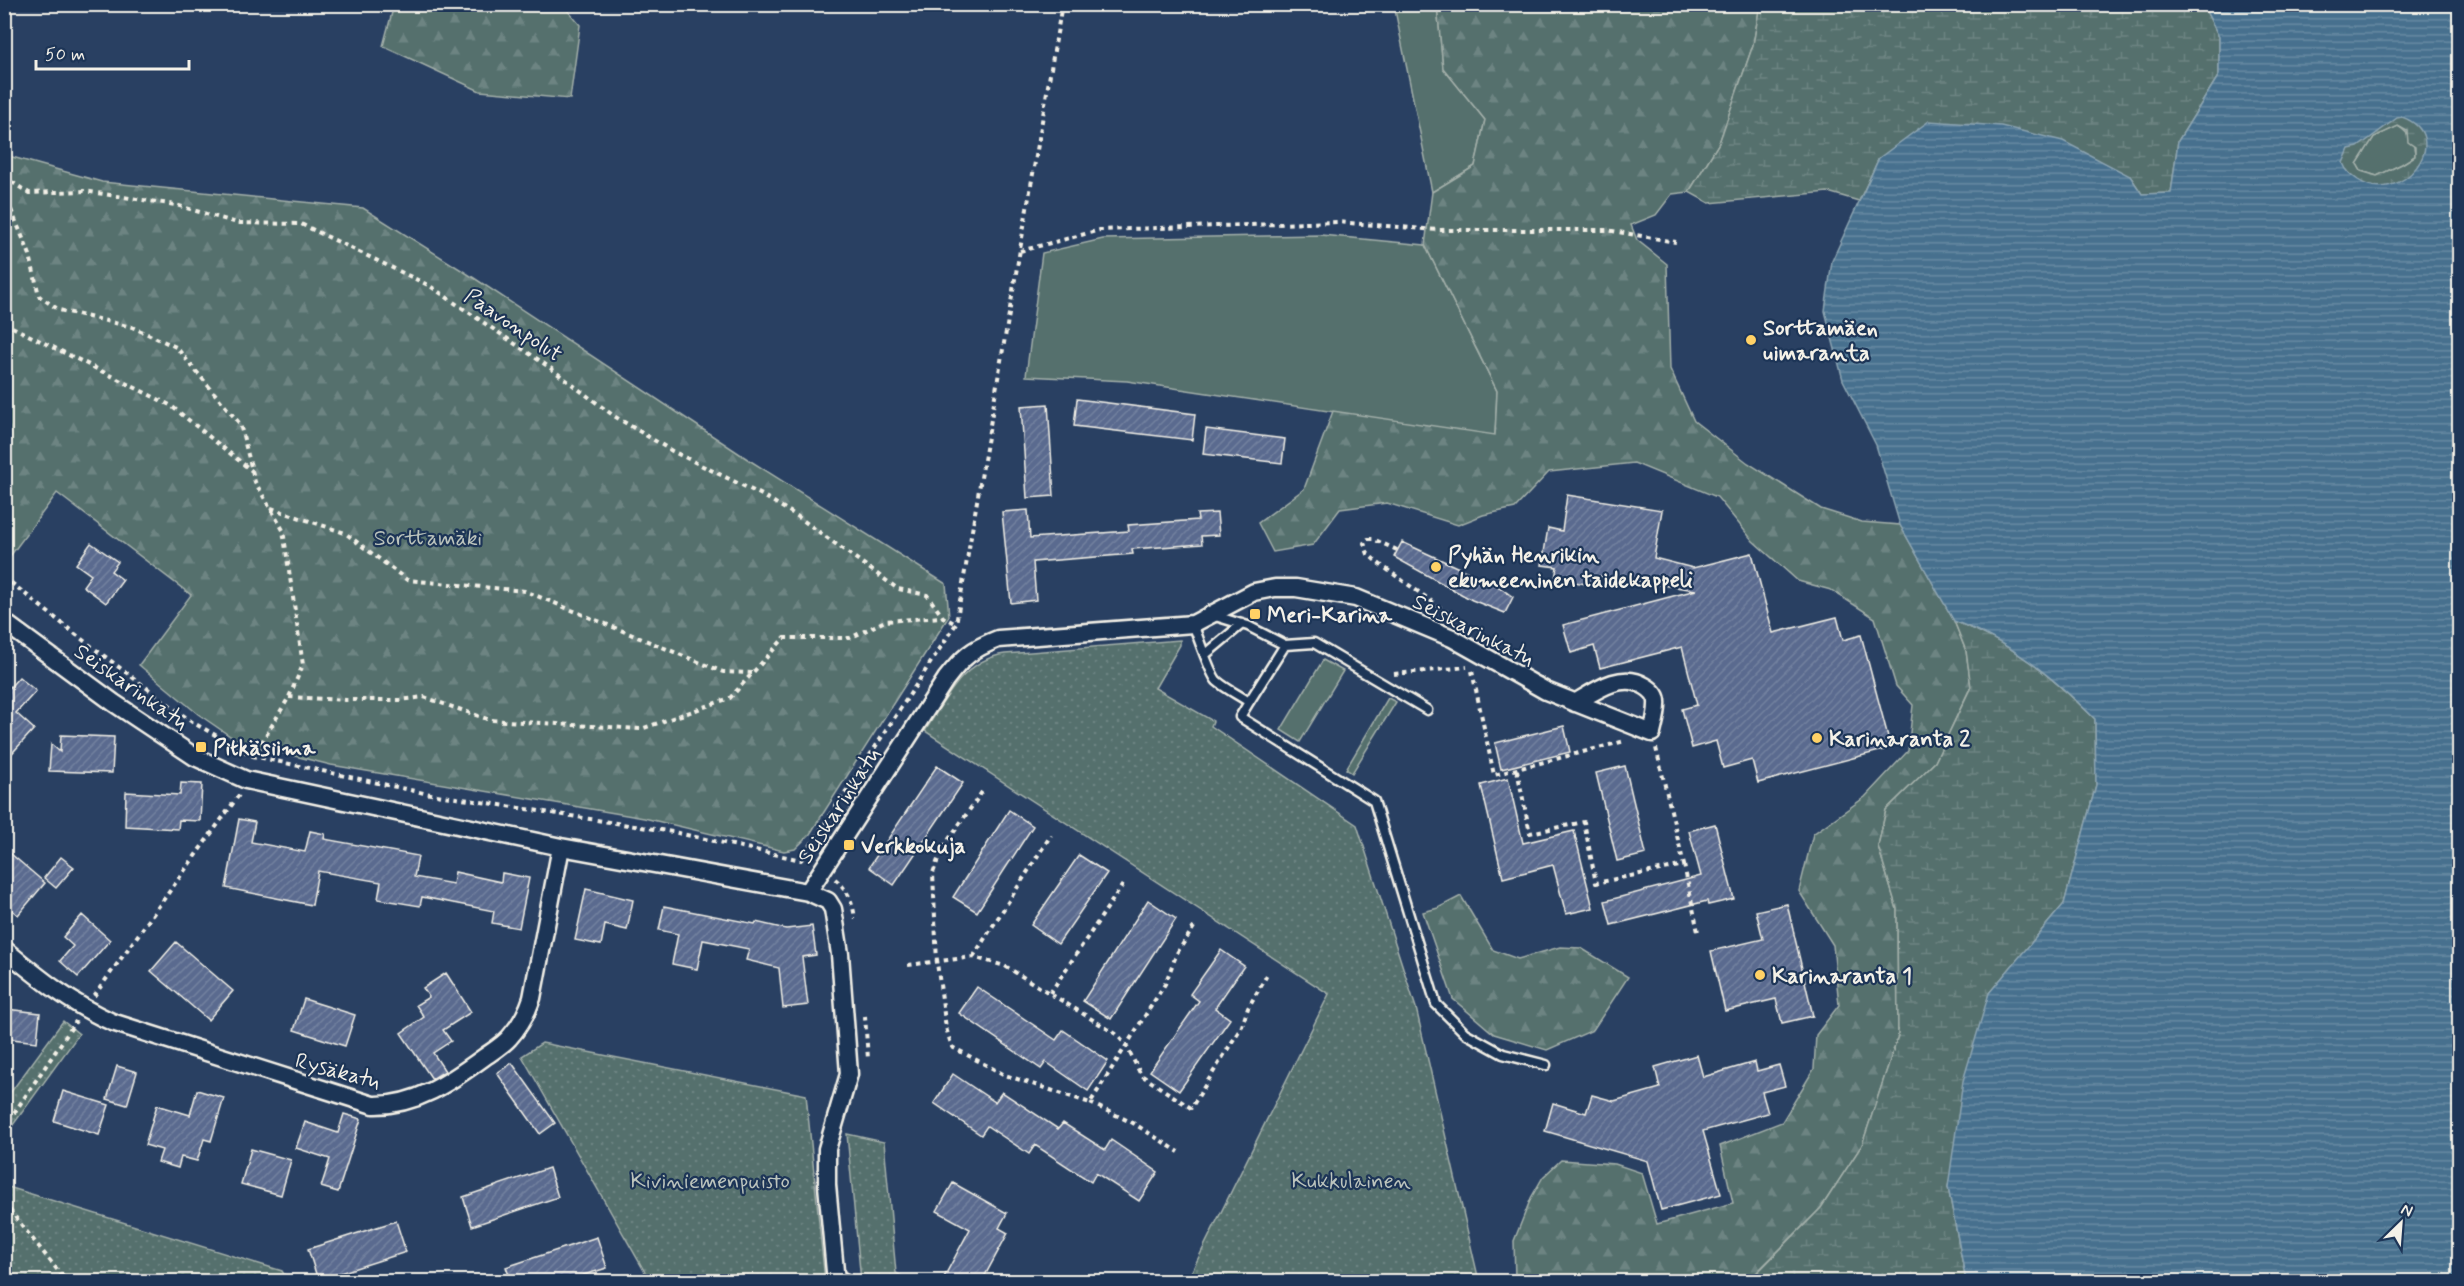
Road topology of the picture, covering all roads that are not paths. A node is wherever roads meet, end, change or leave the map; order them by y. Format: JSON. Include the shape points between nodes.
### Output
{"nodes":[{"id":1,"x":1212,"y":614,"type":"junction"},
{"id":2,"x":4,"y":622,"type":"edge"},
{"id":3,"x":1193,"y":624,"type":"junction"},
{"id":4,"x":1242,"y":624,"type":"junction"},
{"id":5,"x":1285,"y":645,"type":"junction"},
{"id":6,"x":1206,"y":654,"type":"junction"},
{"id":7,"x":1250,"y":702,"type":"junction"},
{"id":8,"x":1575,"y":703,"type":"junction"},
{"id":9,"x":1427,"y":710,"type":"dead end"},
{"id":10,"x":561,"y":847,"type":"junction"},
{"id":11,"x":808,"y":892,"type":"junction"},
{"id":12,"x":4,"y":949,"type":"edge"},
{"id":13,"x":1546,"y":1065,"type":"dead end"},
{"id":14,"x":836,"y":1278,"type":"edge"},
{"id":15,"x":853,"y":1281,"type":"edge"}],
"edges":[{"from":1,"to":3,"type":"street","name":"Seiskarinkatu"},
{"from":1,"to":4,"type":"lane"},
{"from":1,"to":8,"type":"street","name":"Seiskarinkatu","via":[[1254,592],[1275,588],[1356,597],[1452,638]]},
{"from":2,"to":10,"type":"street","name":"Seiskarinkatu","via":[[195,757],[246,780]]},
{"from":3,"to":6,"type":"lane"},
{"from":3,"to":11,"type":"street","name":"Seiskarinkatu","via":[[998,639],[963,656]]},
{"from":4,"to":5,"type":"lane"},
{"from":4,"to":6,"type":"lane"},
{"from":5,"to":7,"type":"lane"},
{"from":5,"to":9,"type":"lane","via":[[1314,643]]},
{"from":6,"to":7,"type":"lane","via":[[1212,675]]},
{"from":7,"to":13,"type":"lane","via":[[1240,717],[1374,801],[1436,1004],[1465,1033],[1503,1054]]},
{"from":8,"to":8,"type":"street","name":"Seiskarinkatu","via":[[1652,734],[1658,703],[1653,691],[1642,684],[1624,681],[1606,685]]},
{"from":10,"to":11,"type":"street","name":"Seiskarinkatu"},
{"from":10,"to":12,"type":"street","name":"Rysäkatu","via":[[526,1016],[508,1039],[454,1079],[413,1100],[390,1106],[373,1105],[112,1023],[51,988]]},
{"from":11,"to":14,"type":"street","via":[[828,901],[833,909],[849,1074],[827,1149],[826,1185]]},
{"from":14,"to":15,"type":"lane"}]}
